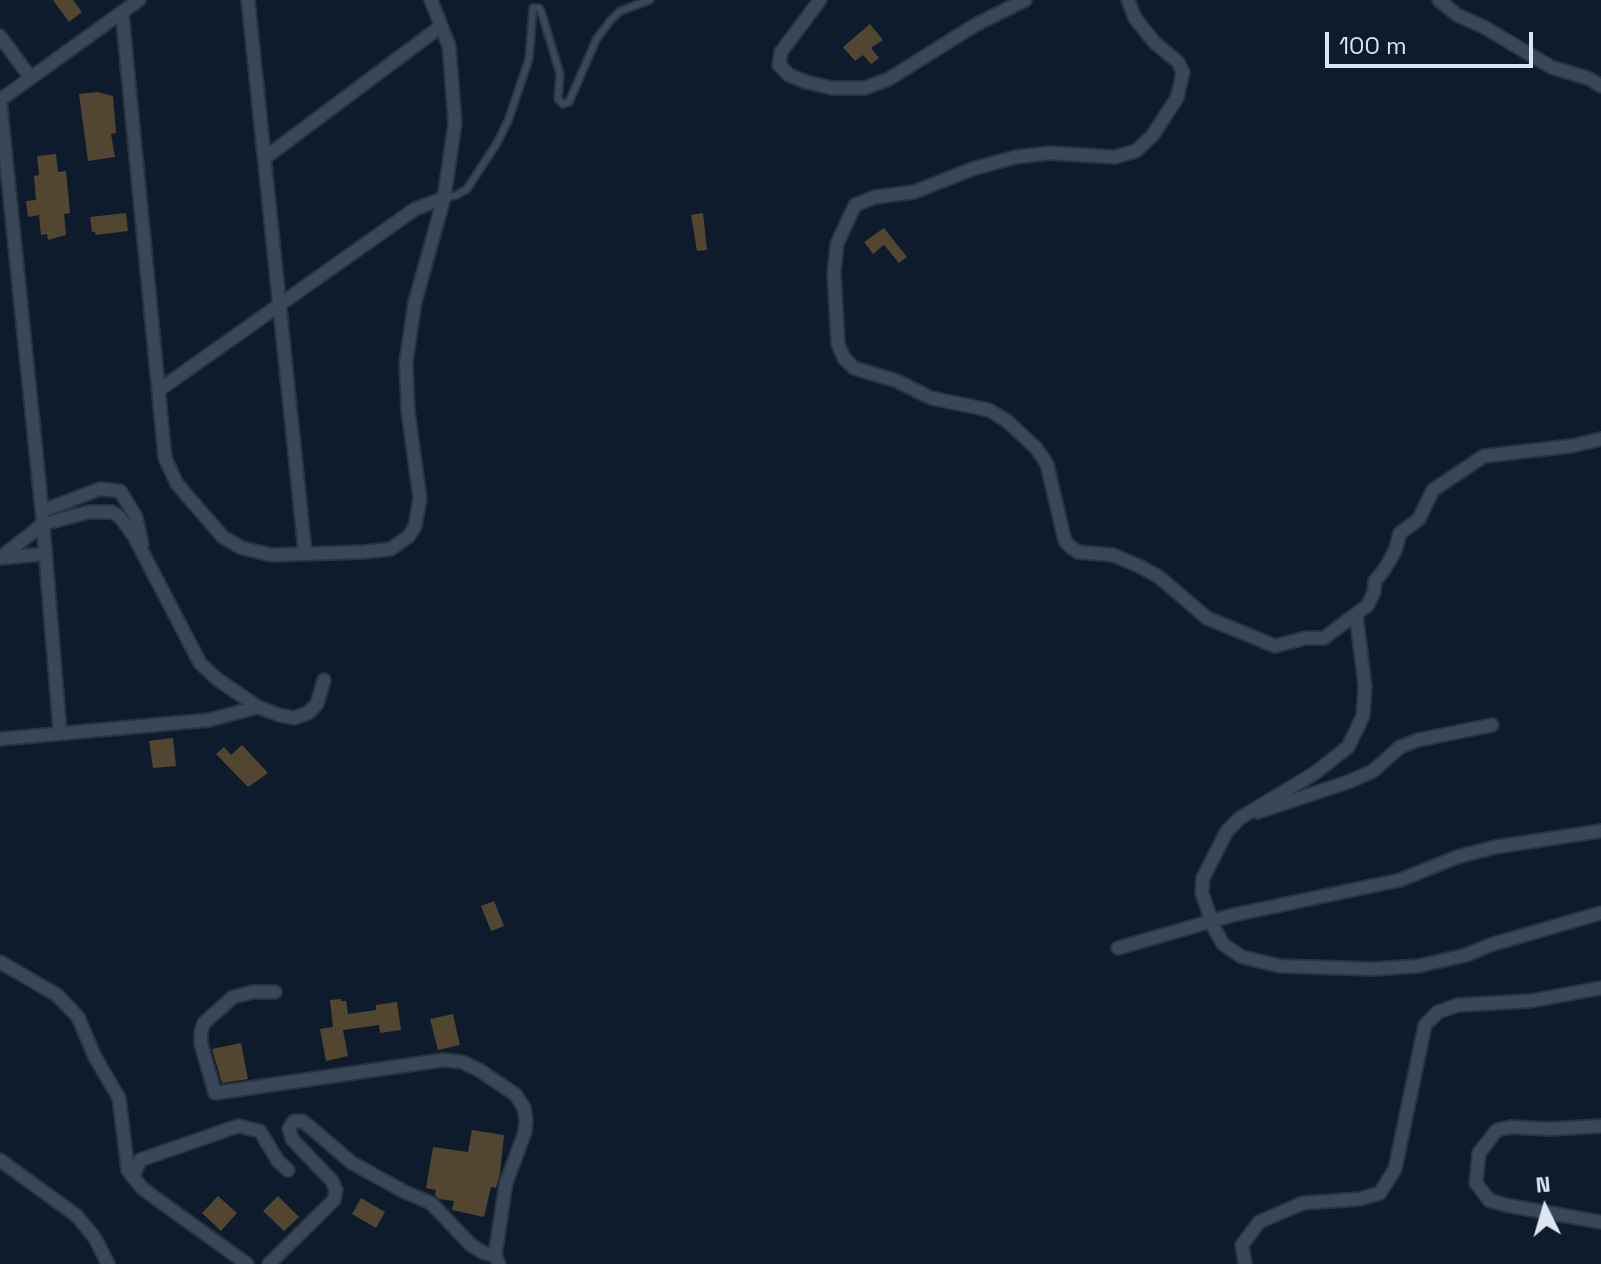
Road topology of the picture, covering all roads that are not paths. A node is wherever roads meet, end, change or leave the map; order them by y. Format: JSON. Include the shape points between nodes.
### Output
{"nodes":[{"id":1,"x":248,"y":0,"type":"edge"},
{"id":2,"x":431,"y":0,"type":"edge"},
{"id":3,"x":650,"y":0,"type":"edge"},
{"id":4,"x":820,"y":0,"type":"edge"},
{"id":5,"x":1025,"y":0,"type":"edge"},
{"id":6,"x":1128,"y":0,"type":"edge"},
{"id":7,"x":1439,"y":0,"type":"edge"},
{"id":8,"x":136,"y":1,"type":"edge"},
{"id":9,"x":122,"y":12,"type":"junction"},
{"id":10,"x":440,"y":27,"type":"junction"},
{"id":11,"x":0,"y":36,"type":"edge"},
{"id":12,"x":30,"y":77,"type":"junction"},
{"id":13,"x":1601,"y":86,"type":"edge"},
{"id":14,"x":0,"y":100,"type":"edge"},
{"id":15,"x":266,"y":157,"type":"junction"},
{"id":16,"x":444,"y":198,"type":"junction"},
{"id":17,"x":280,"y":306,"type":"junction"},
{"id":18,"x":159,"y":390,"type":"junction"},
{"id":19,"x":1601,"y":439,"type":"edge"},
{"id":20,"x":43,"y":517,"type":"junction"},
{"id":21,"x":305,"y":552,"type":"junction"},
{"id":22,"x":44,"y":554,"type":"junction"},
{"id":23,"x":144,"y":556,"type":"junction"},
{"id":24,"x":0,"y":558,"type":"edge"},
{"id":25,"x":1356,"y":614,"type":"junction"},
{"id":26,"x":324,"y":680,"type":"dead end"},
{"id":27,"x":258,"y":707,"type":"junction"},
{"id":28,"x":1492,"y":725,"type":"dead end"},
{"id":29,"x":60,"y":732,"type":"junction"},
{"id":30,"x":0,"y":739,"type":"edge"},
{"id":31,"x":1240,"y":818,"type":"junction"},
{"id":32,"x":1601,"y":831,"type":"edge"},
{"id":33,"x":1601,"y":913,"type":"edge"},
{"id":34,"x":1211,"y":921,"type":"junction"},
{"id":35,"x":1118,"y":948,"type":"dead end"},
{"id":36,"x":0,"y":962,"type":"edge"},
{"id":37,"x":1601,"y":988,"type":"edge"},
{"id":38,"x":275,"y":992,"type":"dead end"},
{"id":39,"x":1601,"y":1126,"type":"edge"},
{"id":40,"x":0,"y":1160,"type":"edge"},
{"id":41,"x":288,"y":1170,"type":"dead end"},
{"id":42,"x":133,"y":1177,"type":"junction"},
{"id":43,"x":1601,"y":1222,"type":"edge"},
{"id":44,"x":497,"y":1260,"type":"edge"},
{"id":45,"x":108,"y":1264,"type":"edge"},
{"id":46,"x":247,"y":1264,"type":"edge"},
{"id":47,"x":269,"y":1264,"type":"edge"},
{"id":48,"x":1245,"y":1264,"type":"edge"}],
"edges":[{"from":1,"to":15,"type":"street"},
{"from":2,"to":10,"type":"street"},
{"from":3,"to":16,"type":"lane","via":[[611,20],[597,38],[569,102],[563,104],[541,11],[533,8],[529,59],[508,121],[467,189]]},
{"from":4,"to":5,"type":"street","via":[[781,52],[779,65],[789,75],[832,88],[865,88],[889,79]]},
{"from":6,"to":25,"type":"street","via":[[1135,18],[1183,72],[1177,98],[1152,136],[1136,151],[1115,157],[1016,157],[914,192],[855,205],[837,244],[838,344],[854,368],[931,398],[989,410],[1007,421],[1047,464],[1065,541],[1078,552],[1113,555],[1141,567],[1207,618],[1275,646],[1324,638]]},
{"from":7,"to":13,"type":"street","via":[[1551,67]]},
{"from":8,"to":9,"type":"street"},
{"from":9,"to":12,"type":"street"},
{"from":9,"to":18,"type":"street"},
{"from":10,"to":15,"type":"street"},
{"from":10,"to":16,"type":"street","via":[[449,46],[455,123]]},
{"from":11,"to":12,"type":"street"},
{"from":12,"to":14,"type":"street"},
{"from":14,"to":20,"type":"street"},
{"from":15,"to":17,"type":"street"},
{"from":16,"to":17,"type":"street","via":[[415,209]]},
{"from":16,"to":21,"type":"street","via":[[415,302],[406,362],[420,499],[415,526],[391,549]]},
{"from":17,"to":18,"type":"street"},
{"from":17,"to":21,"type":"street"},
{"from":18,"to":21,"type":"street","via":[[165,458],[177,484],[223,537],[272,555]]},
{"from":19,"to":25,"type":"street","via":[[1484,456],[1433,490],[1419,519],[1400,533],[1368,605]]},
{"from":20,"to":22,"type":"street"},
{"from":20,"to":23,"type":"street","via":[[112,512]]},
{"from":20,"to":23,"type":"street","via":[[100,489],[120,491],[136,517]]},
{"from":20,"to":24,"type":"street"},
{"from":22,"to":24,"type":"street"},
{"from":22,"to":29,"type":"street"},
{"from":23,"to":27,"type":"street","via":[[200,663]]},
{"from":25,"to":31,"type":"street","via":[[1365,686],[1363,716],[1348,747]]},
{"from":26,"to":27,"type":"street","via":[[317,704],[308,713],[294,718]]},
{"from":27,"to":29,"type":"street","via":[[209,720]]},
{"from":28,"to":31,"type":"street","via":[[1418,740],[1348,782]]},
{"from":29,"to":30,"type":"street"},
{"from":31,"to":34,"type":"street","via":[[1227,831],[1203,878]]},
{"from":32,"to":34,"type":"street","via":[[1495,847],[1400,880]]},
{"from":33,"to":34,"type":"street","via":[[1442,961],[1374,969],[1280,966],[1242,957],[1223,944]]},
{"from":34,"to":35,"type":"street"},
{"from":36,"to":42,"type":"street","via":[[57,995],[78,1017],[119,1098]]},
{"from":37,"to":48,"type":"street","via":[[1530,1001],[1458,1005],[1438,1012],[1425,1025],[1395,1169],[1380,1193],[1303,1203],[1259,1222],[1242,1245]]},
{"from":38,"to":44,"type":"street","via":[[233,997],[204,1023],[201,1044],[215,1093],[443,1060],[479,1070],[516,1095],[524,1108],[525,1132],[506,1183]]},
{"from":39,"to":43,"type":"street","via":[[1497,1130],[1479,1153],[1476,1183],[1489,1200],[1505,1205]]},
{"from":40,"to":45,"type":"street","via":[[77,1216]]},
{"from":41,"to":42,"type":"street","via":[[260,1131],[238,1126],[140,1160]]},
{"from":42,"to":46,"type":"street"},
{"from":44,"to":47,"type":"street","via":[[471,1245],[431,1203],[352,1163],[302,1121],[294,1121],[289,1129],[292,1139],[336,1190],[334,1200]]}]}
